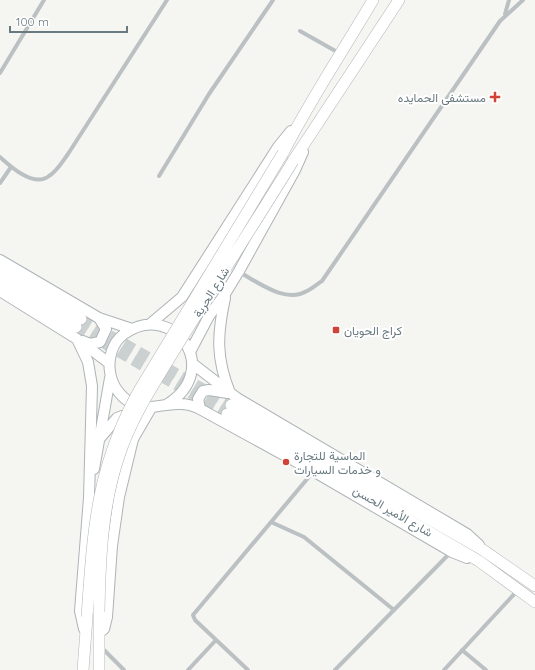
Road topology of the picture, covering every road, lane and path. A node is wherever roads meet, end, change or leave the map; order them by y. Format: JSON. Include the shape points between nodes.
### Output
{"nodes":[{"id":1,"x":44,"y":0,"type":"edge"},
{"id":2,"x":166,"y":0,"type":"edge"},
{"id":3,"x":273,"y":0,"type":"edge"},
{"id":4,"x":373,"y":0,"type":"edge"},
{"id":5,"x":398,"y":0,"type":"edge"},
{"id":6,"x":405,"y":0,"type":"edge"},
{"id":7,"x":509,"y":0,"type":"edge"},
{"id":8,"x":523,"y":0,"type":"edge"},
{"id":9,"x":505,"y":14,"type":"junction"},
{"id":10,"x":388,"y":16,"type":"junction"},
{"id":11,"x":300,"y":31,"type":"dead end"},
{"id":12,"x":339,"y":53,"type":"junction"},
{"id":13,"x":0,"y":73,"type":"edge"},
{"id":14,"x":298,"y":124,"type":"junction"},
{"id":15,"x":311,"y":134,"type":"junction"},
{"id":16,"x":0,"y":157,"type":"edge"},
{"id":17,"x":11,"y":167,"type":"junction"},
{"id":18,"x":159,"y":176,"type":"dead end"},
{"id":19,"x":0,"y":183,"type":"edge"},
{"id":20,"x":0,"y":260,"type":"edge"},
{"id":21,"x":0,"y":270,"type":"edge"},
{"id":22,"x":239,"y":272,"type":"junction"},
{"id":23,"x":0,"y":282,"type":"edge"},
{"id":24,"x":0,"y":291,"type":"edge"},
{"id":25,"x":226,"y":294,"type":"junction"},
{"id":26,"x":182,"y":297,"type":"junction"},
{"id":27,"x":209,"y":316,"type":"junction"},
{"id":28,"x":99,"y":318,"type":"junction"},
{"id":29,"x":150,"y":324,"type":"junction"},
{"id":30,"x":132,"y":329,"type":"junction"},
{"id":31,"x":77,"y":339,"type":"junction"},
{"id":32,"x":190,"y":352,"type":"junction"},
{"id":33,"x":109,"y":363,"type":"junction"},
{"id":34,"x":193,"y":364,"type":"junction"},
{"id":35,"x":110,"y":378,"type":"junction"},
{"id":36,"x":230,"y":393,"type":"junction"},
{"id":37,"x":166,"y":405,"type":"junction"},
{"id":38,"x":151,"y":408,"type":"junction"},
{"id":39,"x":200,"y":409,"type":"junction"},
{"id":40,"x":136,"y":433,"type":"junction"},
{"id":41,"x":99,"y":439,"type":"junction"},
{"id":42,"x":313,"y":471,"type":"junction"},
{"id":43,"x":88,"y":498,"type":"junction"},
{"id":44,"x":270,"y":522,"type":"junction"},
{"id":45,"x":483,"y":550,"type":"junction"},
{"id":46,"x":452,"y":552,"type":"junction"},
{"id":47,"x":479,"y":561,"type":"junction"},
{"id":48,"x":506,"y":565,"type":"junction"},
{"id":49,"x":535,"y":581,"type":"edge"},
{"id":50,"x":535,"y":586,"type":"edge"},
{"id":51,"x":519,"y":589,"type":"junction"},
{"id":52,"x":535,"y":602,"type":"edge"},
{"id":53,"x":394,"y":610,"type":"junction"},
{"id":54,"x":100,"y":632,"type":"junction"},
{"id":55,"x":216,"y":640,"type":"junction"},
{"id":56,"x":86,"y":643,"type":"junction"},
{"id":57,"x":100,"y":646,"type":"junction"},
{"id":58,"x":462,"y":650,"type":"junction"},
{"id":59,"x":83,"y":670,"type":"edge"},
{"id":60,"x":99,"y":670,"type":"edge"},
{"id":61,"x":124,"y":670,"type":"edge"},
{"id":62,"x":188,"y":670,"type":"edge"},
{"id":63,"x":248,"y":670,"type":"edge"},
{"id":64,"x":335,"y":670,"type":"edge"},
{"id":65,"x":444,"y":670,"type":"edge"},
{"id":66,"x":486,"y":670,"type":"edge"}],
"edges":[{"from":1,"to":13,"type":"street"},
{"from":2,"to":17,"type":"street","via":[[55,171],[40,180]]},
{"from":3,"to":18,"type":"street","via":[[209,94]]},
{"from":4,"to":12,"type":"highway","name":"شارع الحرية"},
{"from":5,"to":10,"type":"highway","name":"شارع الحرية"},
{"from":6,"to":10,"type":"highway"},
{"from":7,"to":9,"type":"street"},
{"from":8,"to":9,"type":"street","via":[[516,8]]},
{"from":9,"to":22,"type":"street","via":[[322,280],[306,292],[294,295],[280,293]]},
{"from":10,"to":15,"type":"highway","name":"شارع الحرية"},
{"from":11,"to":12,"type":"street"},
{"from":12,"to":14,"type":"highway","name":"شارع الحرية"},
{"from":14,"to":26,"type":"main road","via":[[278,147]]},
{"from":14,"to":56,"type":"highway","name":"شارع الحرية","bridge":true,"via":[[140,389],[112,450],[96,509]]},
{"from":15,"to":22,"type":"main road","via":[[295,170]]},
{"from":15,"to":54,"type":"highway","name":"شارع الحرية","bridge":true,"via":[[146,397],[130,430],[119,456],[105,514],[101,545]]},
{"from":16,"to":17,"type":"street"},
{"from":17,"to":19,"type":"street"},
{"from":20,"to":28,"type":"main road"},
{"from":21,"to":23,"type":"highway","via":[[78,323]]},
{"from":22,"to":25,"type":"main road"},
{"from":24,"to":31,"type":"main road"},
{"from":25,"to":27,"type":"main road"},
{"from":25,"to":36,"type":"main road","via":[[218,339],[221,368]]},
{"from":26,"to":27,"type":"main road","via":[[177,311],[182,320],[198,324]]},
{"from":26,"to":29,"type":"main road"},
{"from":27,"to":32,"type":"main road"},
{"from":28,"to":30,"type":"main road"},
{"from":28,"to":31,"type":"main road","via":[[106,328],[100,342],[90,344]]},
{"from":29,"to":30,"type":"main road"},
{"from":29,"to":32,"type":"main road","via":[[167,327],[181,337]]},
{"from":30,"to":33,"type":"main road","via":[[120,337],[112,349]]},
{"from":31,"to":33,"type":"main road"},
{"from":31,"to":43,"type":"main road","via":[[88,362],[92,386]]},
{"from":32,"to":34,"type":"main road"},
{"from":33,"to":35,"type":"main road"},
{"from":34,"to":36,"type":"main road"},
{"from":34,"to":37,"type":"main road","via":[[186,389]]},
{"from":35,"to":38,"type":"main road","via":[[116,390],[126,400],[138,406]]},
{"from":35,"to":41,"type":"main road"},
{"from":36,"to":39,"type":"main road","via":[[203,391],[198,399]]},
{"from":36,"to":45,"type":"main road","via":[[467,534]]},
{"from":37,"to":38,"type":"main road"},
{"from":37,"to":39,"type":"main road","via":[[180,404]]},
{"from":38,"to":40,"type":"main road"},
{"from":39,"to":42,"type":"main road"},
{"from":40,"to":41,"type":"main road","via":[[133,421],[122,416],[117,418]]},
{"from":40,"to":54,"type":"main road","via":[[119,498],[112,546],[107,617],[104,629]]},
{"from":41,"to":43,"type":"main road"},
{"from":42,"to":44,"type":"street"},
{"from":42,"to":46,"type":"main road"},
{"from":43,"to":56,"type":"main road","via":[[80,611]]},
{"from":44,"to":53,"type":"street","via":[[304,537]]},
{"from":44,"to":55,"type":"street","via":[[193,615]]},
{"from":45,"to":47,"type":"highway","name":"شارع الأمير الحسن","via":[[229,410]]},
{"from":45,"to":48,"type":"highway","name":"شارع الأمير الحسن"},
{"from":46,"to":47,"type":"main road"},
{"from":46,"to":53,"type":"street"},
{"from":47,"to":51,"type":"highway","name":"شارع الأمير الحسن"},
{"from":48,"to":49,"type":"main road"},
{"from":48,"to":50,"type":"highway","name":"شارع الأمير الحسن"},
{"from":51,"to":52,"type":"highway","name":"شارع الأمير الحسن"},
{"from":51,"to":58,"type":"street"},
{"from":53,"to":64,"type":"street"},
{"from":54,"to":57,"type":"highway","name":"شارع الحرية"},
{"from":55,"to":62,"type":"street"},
{"from":55,"to":63,"type":"street"},
{"from":56,"to":59,"type":"highway","name":"شارع الحرية"},
{"from":57,"to":60,"type":"highway","name":"شارع الحرية"},
{"from":57,"to":61,"type":"street"},
{"from":58,"to":65,"type":"street"},
{"from":58,"to":66,"type":"street"}]}
